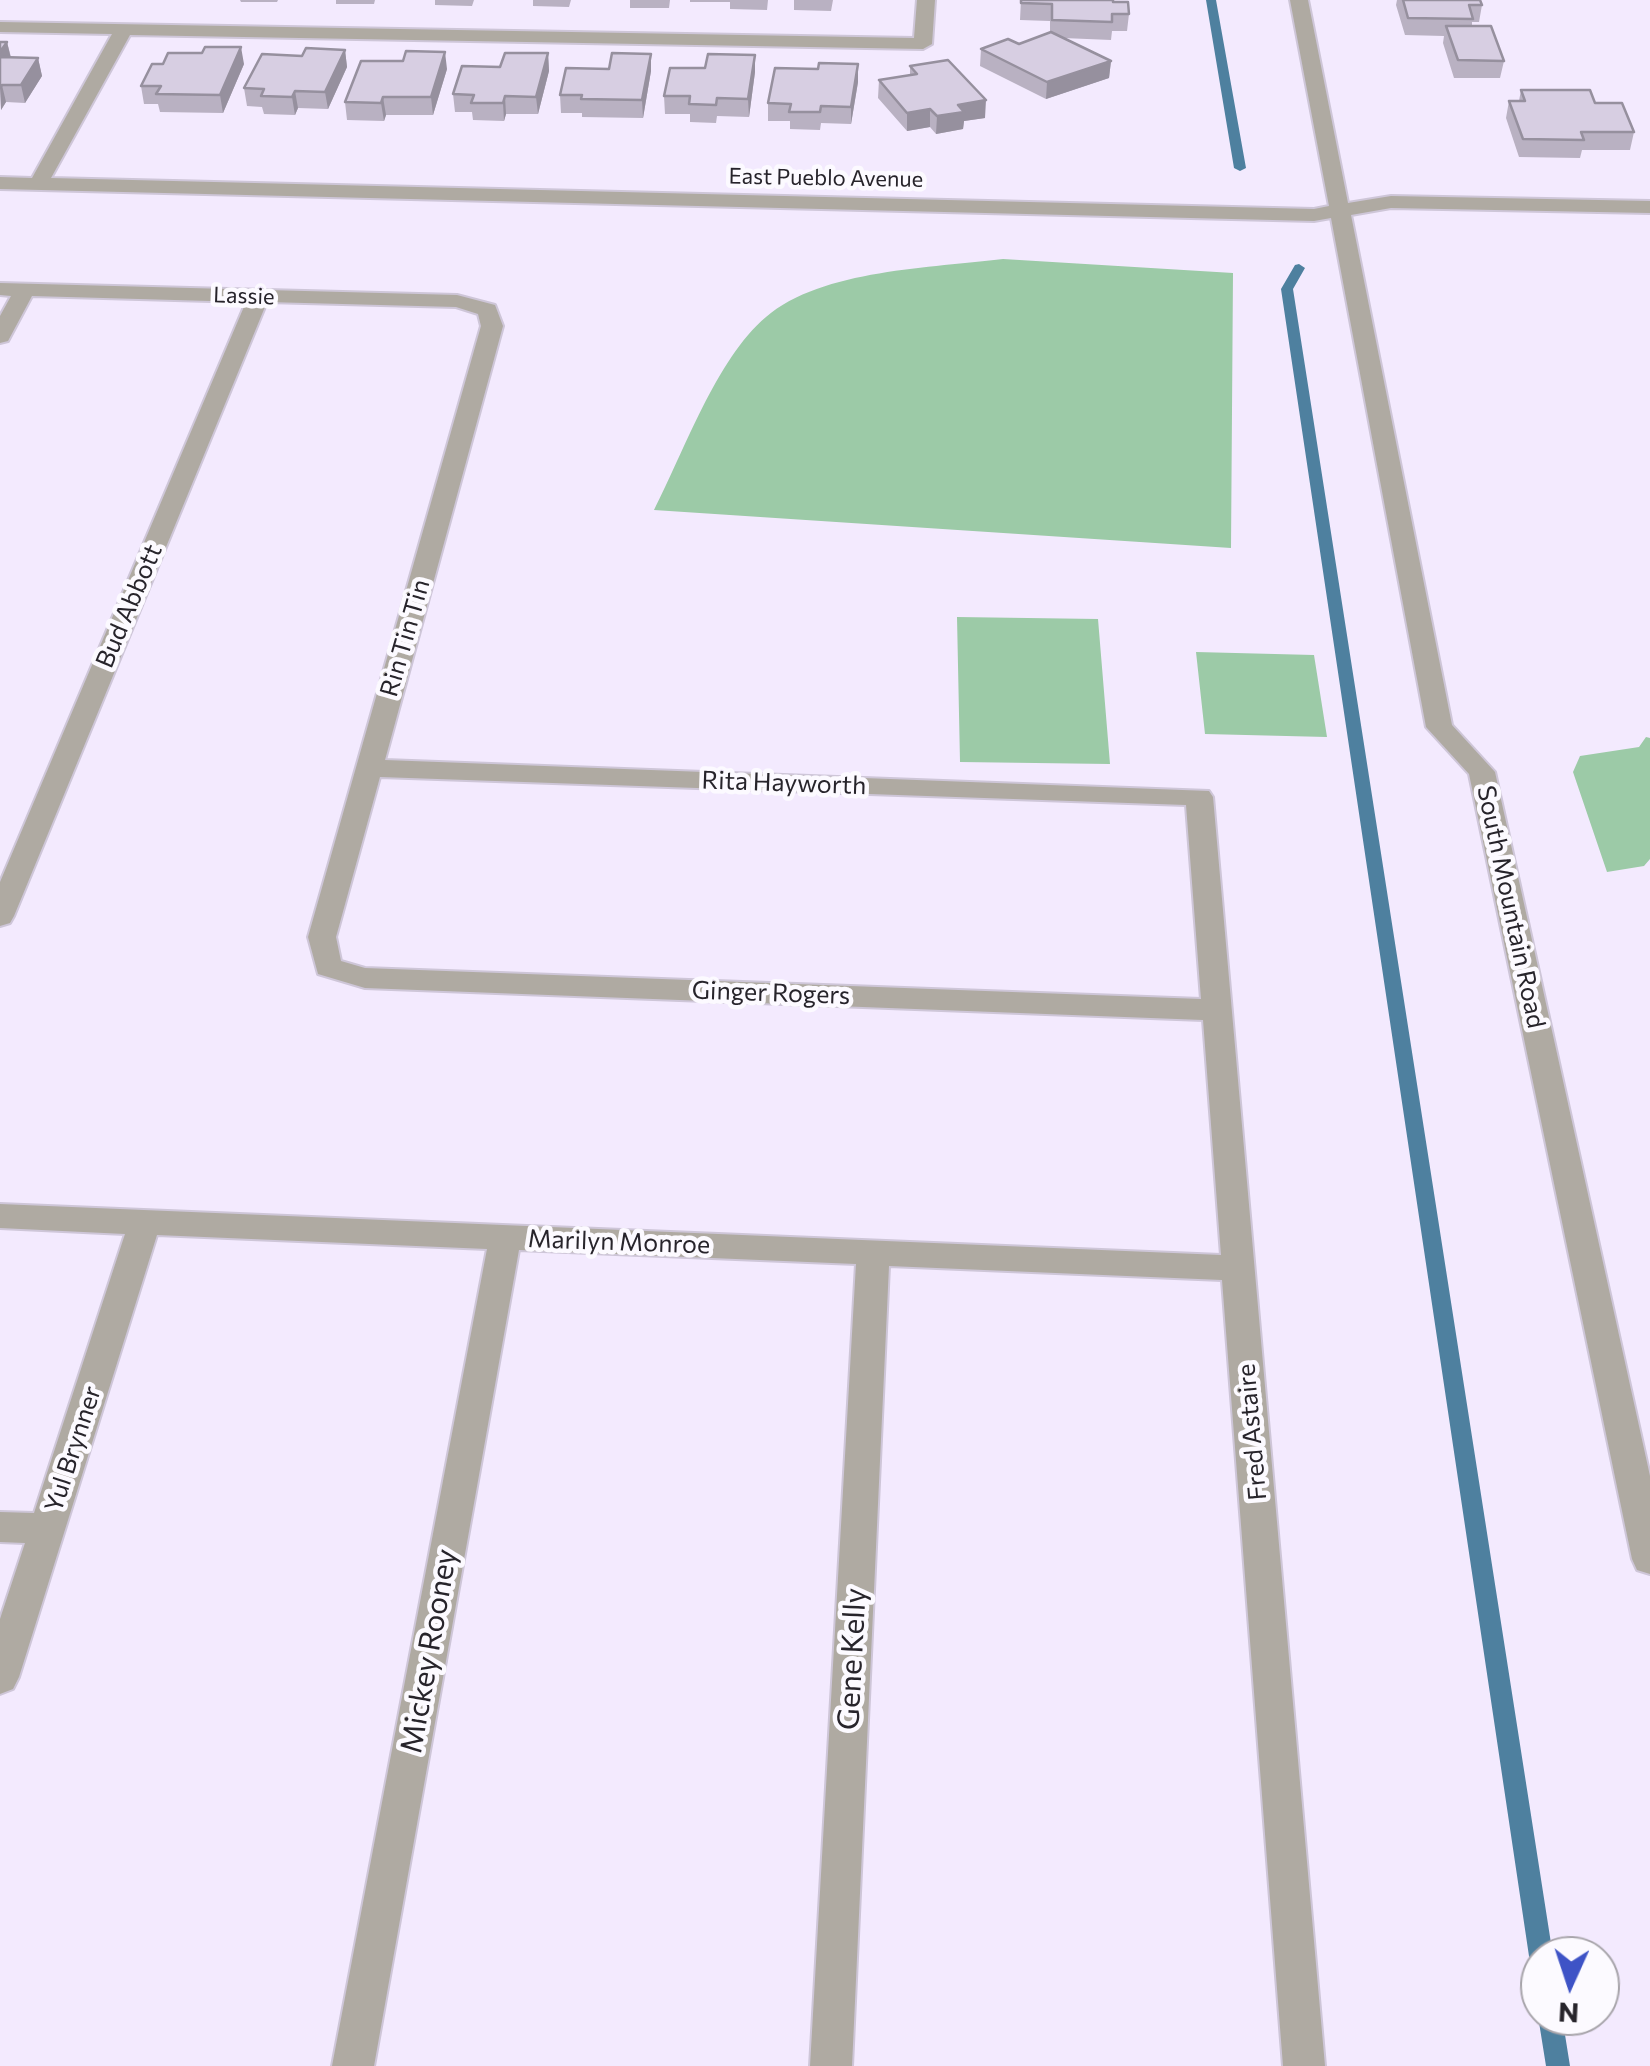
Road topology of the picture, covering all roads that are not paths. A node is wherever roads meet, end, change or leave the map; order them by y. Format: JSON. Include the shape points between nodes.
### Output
{"nodes":[{"id":1,"x":926,"y":0,"type":"edge"},
{"id":2,"x":1299,"y":0,"type":"edge"},
{"id":3,"x":0,"y":28,"type":"edge"},
{"id":4,"x":124,"y":30,"type":"junction"},
{"id":5,"x":0,"y":183,"type":"edge"},
{"id":6,"x":38,"y":184,"type":"junction"},
{"id":7,"x":1650,"y":208,"type":"edge"},
{"id":8,"x":1339,"y":210,"type":"junction"},
{"id":9,"x":0,"y":289,"type":"edge"},
{"id":10,"x":25,"y":290,"type":"junction"},
{"id":11,"x":259,"y":296,"type":"junction"},
{"id":12,"x":486,"y":310,"type":"joint"},
{"id":13,"x":0,"y":336,"type":"edge"},
{"id":14,"x":369,"y":768,"type":"junction"},
{"id":15,"x":1199,"y":797,"type":"joint"},
{"id":16,"x":0,"y":916,"type":"edge"},
{"id":17,"x":328,"y":967,"type":"joint"},
{"id":18,"x":1216,"y":1010,"type":"junction"},
{"id":19,"x":0,"y":1216,"type":"edge"},
{"id":20,"x":146,"y":1222,"type":"junction"},
{"id":21,"x":505,"y":1237,"type":"junction"},
{"id":22,"x":873,"y":1252,"type":"junction"},
{"id":23,"x":1239,"y":1268,"type":"junction"},
{"id":24,"x":0,"y":1527,"type":"edge"},
{"id":25,"x":47,"y":1529,"type":"junction"},
{"id":26,"x":1650,"y":1559,"type":"edge"},
{"id":27,"x":0,"y":1677,"type":"edge"},
{"id":28,"x":353,"y":2066,"type":"edge"},
{"id":29,"x":831,"y":2066,"type":"edge"},
{"id":30,"x":1304,"y":2066,"type":"edge"}],
"edges":[{"from":1,"to":4,"type":"street","via":[[923,44]]},
{"from":2,"to":8,"type":"street","name":"South Mountain Road"},
{"from":3,"to":4,"type":"street"},
{"from":4,"to":6,"type":"street"},
{"from":5,"to":6,"type":"street","name":"East Pueblo Avenue"},
{"from":6,"to":8,"type":"street","name":"East Pueblo Avenue","via":[[1314,215]]},
{"from":7,"to":8,"type":"street","name":"East Pueblo Avenue","via":[[1390,202]]},
{"from":8,"to":26,"type":"street","name":"South Mountain Road","via":[[1439,727],[1482,772]]},
{"from":9,"to":10,"type":"street","name":"Lassie"},
{"from":10,"to":11,"type":"street","name":"Lassie"},
{"from":10,"to":13,"type":"street"},
{"from":11,"to":12,"type":"street","name":"Lassie","via":[[458,301]]},
{"from":11,"to":16,"type":"street","name":"Bud Abbott"},
{"from":12,"to":14,"type":"street","name":"Rin Tin Tin","via":[[492,326]]},
{"from":14,"to":15,"type":"street","name":"Rita Hayworth"},
{"from":14,"to":17,"type":"street","name":"Rin Tin Tin","via":[[322,937]]},
{"from":15,"to":18,"type":"street","name":"Fred Astaire"},
{"from":17,"to":18,"type":"street","name":"Ginger Rogers","via":[[365,978]]},
{"from":18,"to":23,"type":"street","name":"Fred Astaire"},
{"from":19,"to":20,"type":"street","name":"Marilyn Monroe"},
{"from":20,"to":21,"type":"street","name":"Marilyn Monroe"},
{"from":20,"to":25,"type":"street","name":"Yul Brynner"},
{"from":21,"to":22,"type":"street","name":"Marilyn Monroe"},
{"from":21,"to":28,"type":"street","name":"Mickey Rooney"},
{"from":22,"to":23,"type":"street","name":"Marilyn Monroe"},
{"from":22,"to":29,"type":"street","name":"Gene Kelly"},
{"from":23,"to":30,"type":"street","name":"Fred Astaire"},
{"from":24,"to":25,"type":"street"},
{"from":25,"to":27,"type":"street","name":"Yul Brynner"}]}
